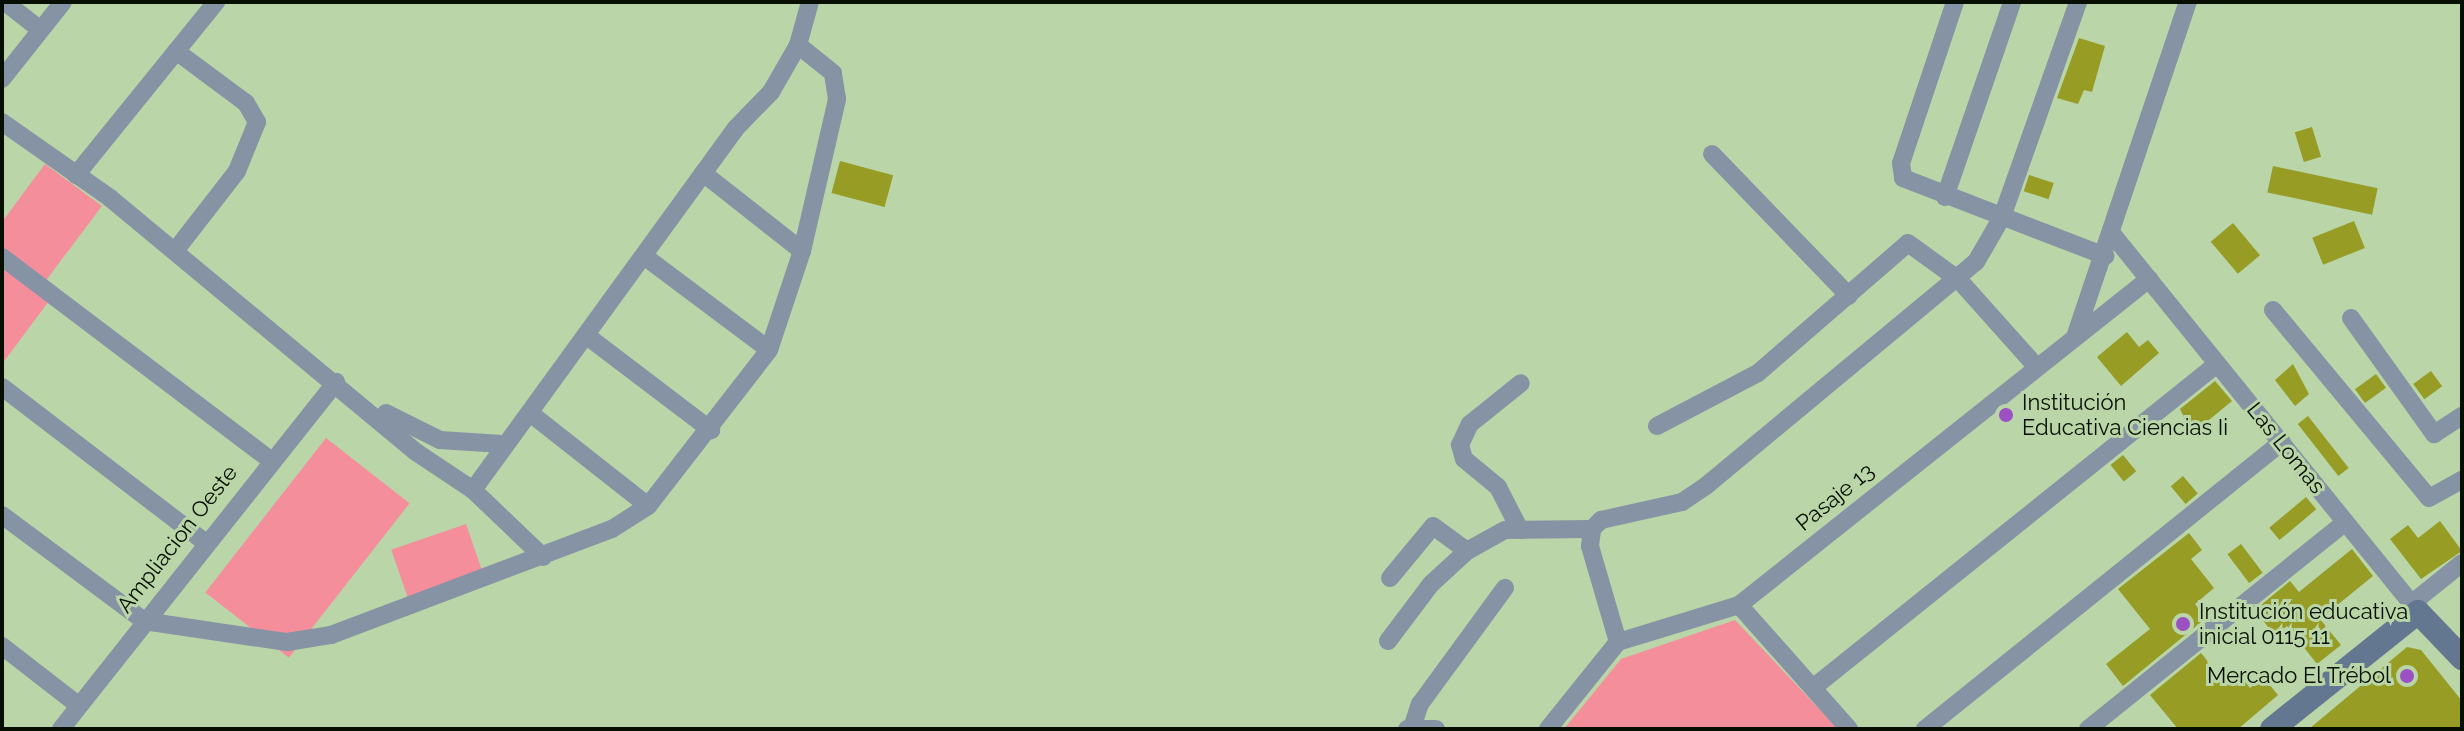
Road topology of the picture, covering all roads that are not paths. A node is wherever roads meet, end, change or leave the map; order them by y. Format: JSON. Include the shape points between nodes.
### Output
{"nodes":[{"id":1,"x":5,"y":2,"type":"edge"},
{"id":2,"x":63,"y":2,"type":"edge"},
{"id":3,"x":216,"y":2,"type":"edge"},
{"id":4,"x":810,"y":2,"type":"edge"},
{"id":5,"x":1955,"y":2,"type":"edge"},
{"id":6,"x":2012,"y":2,"type":"edge"},
{"id":7,"x":2078,"y":2,"type":"edge"},
{"id":8,"x":2188,"y":2,"type":"edge"},
{"id":9,"x":38,"y":28,"type":"junction"},
{"id":10,"x":798,"y":45,"type":"junction"},
{"id":11,"x":176,"y":51,"type":"junction"},
{"id":12,"x":2,"y":79,"type":"edge"},
{"id":13,"x":2,"y":122,"type":"edge"},
{"id":14,"x":1712,"y":154,"type":"dead end"},
{"id":15,"x":703,"y":173,"type":"junction"},
{"id":16,"x":76,"y":175,"type":"junction"},
{"id":17,"x":1945,"y":197,"type":"junction"},
{"id":18,"x":2002,"y":217,"type":"junction"},
{"id":19,"x":2113,"y":235,"type":"junction"},
{"id":20,"x":175,"y":251,"type":"junction"},
{"id":21,"x":802,"y":251,"type":"junction"},
{"id":22,"x":644,"y":256,"type":"junction"},
{"id":23,"x":2105,"y":256,"type":"junction"},
{"id":24,"x":2,"y":257,"type":"edge"},
{"id":25,"x":2149,"y":279,"type":"junction"},
{"id":26,"x":1959,"y":280,"type":"junction"},
{"id":27,"x":1849,"y":296,"type":"junction"},
{"id":28,"x":2273,"y":310,"type":"dead end"},
{"id":29,"x":2351,"y":318,"type":"dead end"},
{"id":30,"x":587,"y":336,"type":"junction"},
{"id":31,"x":2075,"y":337,"type":"junction"},
{"id":32,"x":769,"y":350,"type":"junction"},
{"id":33,"x":2217,"y":364,"type":"junction"},
{"id":34,"x":2036,"y":366,"type":"junction"},
{"id":35,"x":336,"y":382,"type":"junction"},
{"id":36,"x":1521,"y":383,"type":"dead end"},
{"id":37,"x":2,"y":387,"type":"edge"},
{"id":38,"x":530,"y":413,"type":"junction"},
{"id":39,"x":2462,"y":416,"type":"edge"},
{"id":40,"x":1657,"y":426,"type":"dead end"},
{"id":41,"x":711,"y":430,"type":"junction"},
{"id":42,"x":2282,"y":442,"type":"junction"},
{"id":43,"x":502,"y":444,"type":"junction"},
{"id":44,"x":269,"y":459,"type":"junction"},
{"id":45,"x":2462,"y":480,"type":"edge"},
{"id":46,"x":473,"y":490,"type":"junction"},
{"id":47,"x":648,"y":506,"type":"junction"},
{"id":48,"x":2,"y":515,"type":"edge"},
{"id":49,"x":2345,"y":522,"type":"junction"},
{"id":50,"x":1592,"y":529,"type":"junction"},
{"id":51,"x":1520,"y":530,"type":"junction"},
{"id":52,"x":205,"y":542,"type":"junction"},
{"id":53,"x":1467,"y":551,"type":"junction"},
{"id":54,"x":543,"y":557,"type":"junction"},
{"id":55,"x":2462,"y":563,"type":"edge"},
{"id":56,"x":1390,"y":578,"type":"dead end"},
{"id":57,"x":1505,"y":588,"type":"dead end"},
{"id":58,"x":1739,"y":605,"type":"junction"},
{"id":59,"x":2415,"y":608,"type":"junction"},
{"id":60,"x":144,"y":621,"type":"junction"},
{"id":61,"x":1388,"y":641,"type":"dead end"},
{"id":62,"x":1618,"y":642,"type":"junction"},
{"id":63,"x":2,"y":646,"type":"edge"},
{"id":64,"x":2462,"y":658,"type":"edge"},
{"id":65,"x":1814,"y":687,"type":"junction"},
{"id":66,"x":78,"y":705,"type":"junction"},
{"id":67,"x":1410,"y":727,"type":"edge"},
{"id":68,"x":61,"y":729,"type":"edge"},
{"id":69,"x":1436,"y":729,"type":"edge"},
{"id":70,"x":1548,"y":729,"type":"edge"},
{"id":71,"x":1849,"y":729,"type":"edge"},
{"id":72,"x":1925,"y":729,"type":"edge"},
{"id":73,"x":2088,"y":729,"type":"edge"},
{"id":74,"x":2272,"y":729,"type":"edge"}],
"edges":[{"from":1,"to":9,"type":"street"},
{"from":2,"to":9,"type":"street"},
{"from":3,"to":11,"type":"street"},
{"from":4,"to":10,"type":"street"},
{"from":5,"to":17,"type":"street","via":[[1899,172]]},
{"from":6,"to":17,"type":"street"},
{"from":7,"to":18,"type":"street"},
{"from":8,"to":19,"type":"street"},
{"from":9,"to":12,"type":"street"},
{"from":10,"to":15,"type":"street","via":[[771,92]]},
{"from":10,"to":21,"type":"street","via":[[833,73],[837,99]]},
{"from":11,"to":16,"type":"street"},
{"from":11,"to":20,"type":"street","via":[[246,103],[257,122],[237,171]]},
{"from":13,"to":16,"type":"street"},
{"from":14,"to":27,"type":"street"},
{"from":15,"to":21,"type":"street"},
{"from":15,"to":22,"type":"street"},
{"from":16,"to":20,"type":"street"},
{"from":17,"to":18,"type":"street"},
{"from":18,"to":23,"type":"street"},
{"from":18,"to":26,"type":"street"},
{"from":19,"to":23,"type":"street"},
{"from":19,"to":25,"type":"street","name":"Las Lomas"},
{"from":20,"to":35,"type":"street"},
{"from":21,"to":32,"type":"street"},
{"from":22,"to":30,"type":"street"},
{"from":22,"to":32,"type":"street"},
{"from":23,"to":31,"type":"street"},
{"from":24,"to":44,"type":"street"},
{"from":25,"to":31,"type":"street","name":"Pasaje 13"},
{"from":25,"to":33,"type":"street","name":"Las Lomas"},
{"from":26,"to":27,"type":"street","via":[[1908,243]]},
{"from":26,"to":34,"type":"street"},
{"from":26,"to":50,"type":"street","via":[[1682,502],[1601,520]]},
{"from":27,"to":40,"type":"street","via":[[1758,373]]},
{"from":28,"to":45,"type":"street","via":[[2429,498]]},
{"from":29,"to":39,"type":"street","via":[[2434,434]]},
{"from":30,"to":38,"type":"street"},
{"from":30,"to":41,"type":"street"},
{"from":31,"to":34,"type":"street","name":"Pasaje 13"},
{"from":32,"to":41,"type":"street"},
{"from":33,"to":42,"type":"street","name":"Las Lomas"},
{"from":33,"to":65,"type":"street"},
{"from":34,"to":58,"type":"street","name":"Pasaje 13"},
{"from":35,"to":43,"type":"street","via":[[415,432],[463,445]]},
{"from":35,"to":44,"type":"street","name":"Ampliacion Oeste"},
{"from":35,"to":46,"type":"street","via":[[416,452]]},
{"from":36,"to":51,"type":"street","via":[[1470,424],[1460,445],[1464,459],[1498,487]]},
{"from":37,"to":52,"type":"street"},
{"from":38,"to":43,"type":"street"},
{"from":38,"to":47,"type":"street"},
{"from":41,"to":47,"type":"street"},
{"from":42,"to":49,"type":"street","name":"Las Lomas"},
{"from":42,"to":72,"type":"street"},
{"from":43,"to":46,"type":"street"},
{"from":44,"to":52,"type":"street","name":"Ampliacion Oeste"},
{"from":46,"to":54,"type":"street"},
{"from":47,"to":54,"type":"street"},
{"from":48,"to":60,"type":"street"},
{"from":49,"to":59,"type":"street","name":"Las Lomas"},
{"from":49,"to":73,"type":"street"},
{"from":50,"to":51,"type":"street"},
{"from":50,"to":62,"type":"street","via":[[1590,546]]},
{"from":51,"to":53,"type":"street","via":[[1505,530]]},
{"from":52,"to":60,"type":"street","name":"Ampliacion Oeste"},
{"from":53,"to":56,"type":"street","via":[[1433,526]]},
{"from":53,"to":61,"type":"street","via":[[1431,584]]},
{"from":54,"to":60,"type":"street","via":[[310,641]]},
{"from":55,"to":59,"type":"street"},
{"from":57,"to":67,"type":"street","via":[[1420,704]]},
{"from":58,"to":62,"type":"street","name":"Pasaje 13"},
{"from":58,"to":65,"type":"street"},
{"from":59,"to":64,"type":"street","name":"Las Lomas"},
{"from":59,"to":74,"type":"street"},
{"from":60,"to":66,"type":"street","name":"Ampliacion Oeste"},
{"from":62,"to":70,"type":"street"},
{"from":63,"to":66,"type":"street"},
{"from":65,"to":71,"type":"street"},
{"from":66,"to":68,"type":"street","name":"Ampliacion Oeste"},
{"from":67,"to":69,"type":"street"}]}
